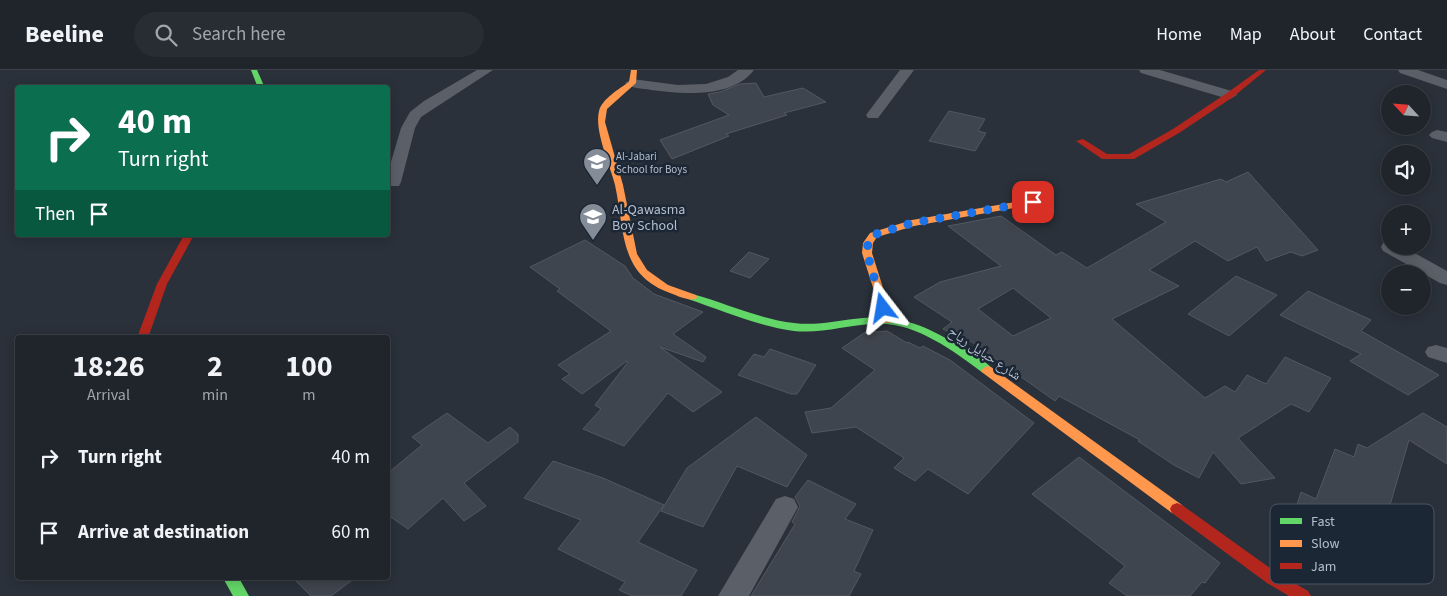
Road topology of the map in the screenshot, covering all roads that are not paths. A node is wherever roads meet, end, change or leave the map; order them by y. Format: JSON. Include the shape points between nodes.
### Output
{"nodes":[{"id":1,"x":254,"y":70,"type":"edge"},
{"id":2,"x":486,"y":70,"type":"edge"},
{"id":3,"x":747,"y":70,"type":"edge"},
{"id":4,"x":907,"y":70,"type":"edge"},
{"id":5,"x":1146,"y":70,"type":"edge"},
{"id":6,"x":1262,"y":70,"type":"edge"},
{"id":7,"x":1405,"y":70,"type":"edge"},
{"id":8,"x":633,"y":76,"type":"edge"},
{"id":9,"x":261,"y":85,"type":"edge"},
{"id":10,"x":1447,"y":85,"type":"edge"},
{"id":11,"x":1230,"y":95,"type":"junction"},
{"id":12,"x":873,"y":114,"type":"dead end"},
{"id":13,"x":1080,"y":141,"type":"dead end"},
{"id":14,"x":393,"y":182,"type":"dead end"},
{"id":15,"x":1033,"y":202,"type":"dead end"},
{"id":16,"x":188,"y":237,"type":"edge"},
{"id":17,"x":1404,"y":255,"type":"edge"},
{"id":18,"x":1447,"y":279,"type":"edge"},
{"id":19,"x":885,"y":320,"type":"junction"},
{"id":20,"x":143,"y":335,"type":"edge"},
{"id":21,"x":785,"y":506,"type":"dead end"},
{"id":22,"x":1270,"y":577,"type":"edge"},
{"id":23,"x":232,"y":580,"type":"edge"},
{"id":24,"x":1282,"y":584,"type":"edge"},
{"id":25,"x":241,"y":596,"type":"edge"},
{"id":26,"x":733,"y":596,"type":"edge"},
{"id":27,"x":1302,"y":596,"type":"edge"}],
"edges":[{"from":1,"to":9,"type":"street"},
{"from":2,"to":14,"type":"street","via":[[415,115],[408,128]]},
{"from":3,"to":8,"type":"street","via":[[730,83],[707,89],[690,89]]},
{"from":4,"to":12,"type":"street"},
{"from":5,"to":11,"type":"street"},
{"from":6,"to":11,"type":"street"},
{"from":7,"to":10,"type":"street"},
{"from":8,"to":19,"type":"street","name":"شارع حبايل رياح","via":[[607,103],[601,122],[619,185],[632,254],[643,272],[664,287],[774,324],[819,327]]},
{"from":11,"to":13,"type":"street","via":[[1131,157],[1105,157]]},
{"from":15,"to":19,"type":"street","via":[[912,223],[873,235],[867,253]]},
{"from":16,"to":20,"type":"street","via":[[162,284]]},
{"from":17,"to":18,"type":"street"},
{"from":19,"to":22,"type":"street","name":"شارع حبايل رياح","via":[[902,322],[961,351]]},
{"from":21,"to":26,"type":"street"},
{"from":23,"to":25,"type":"street"},
{"from":24,"to":27,"type":"street","name":"شارع حبايل رياح"}]}
